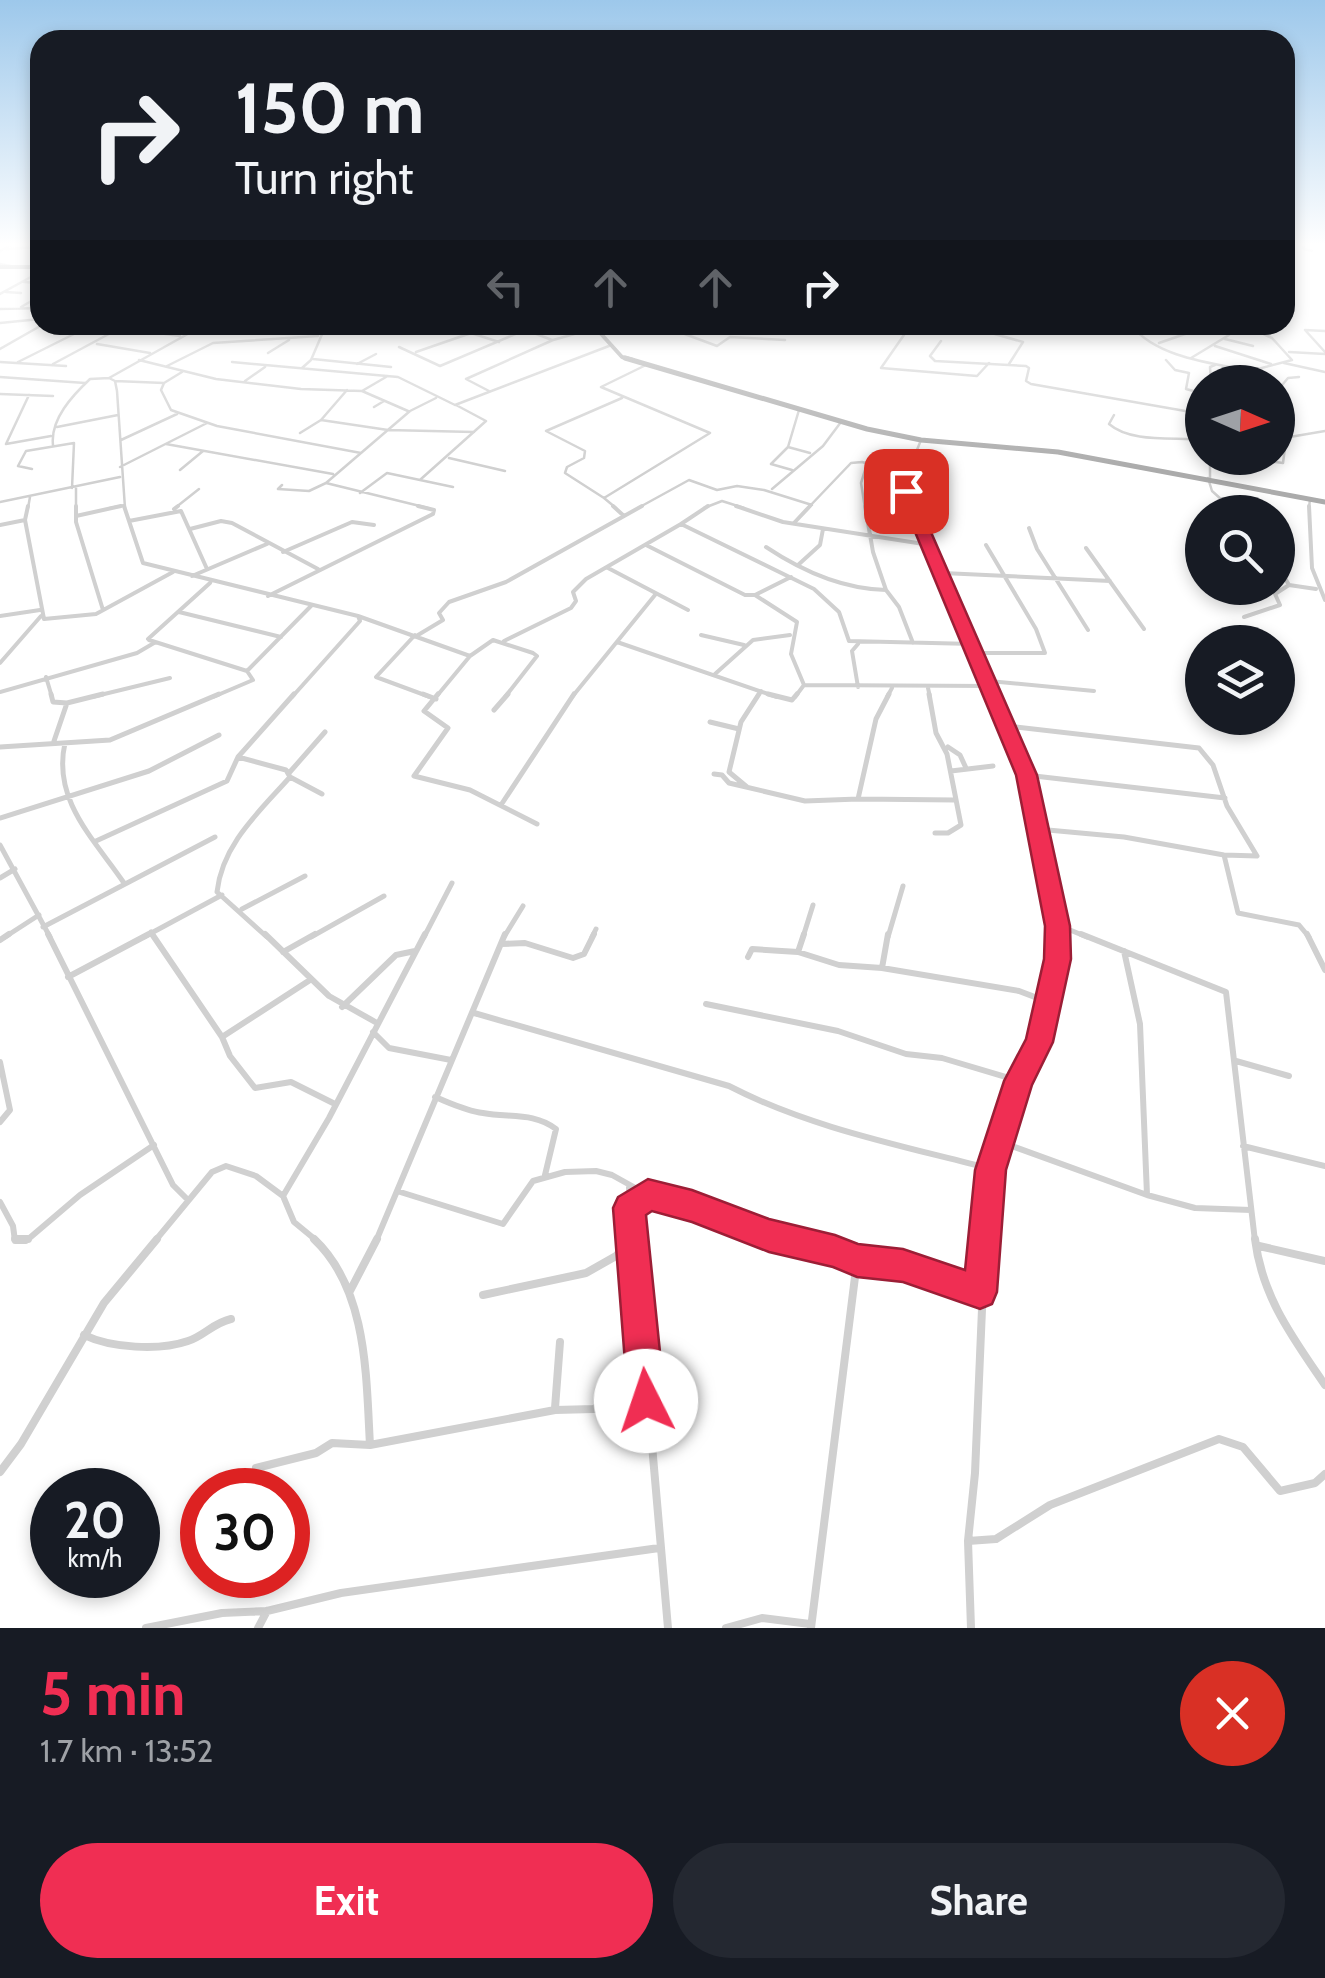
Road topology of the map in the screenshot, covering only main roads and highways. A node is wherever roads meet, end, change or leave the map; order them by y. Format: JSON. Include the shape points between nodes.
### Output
{"nodes":[{"id":1,"x":601,"y":335,"type":"edge"},
{"id":2,"x":1325,"y":502,"type":"edge"}],
"edges":[{"from":1,"to":2,"type":"main road","via":[[622,357],[841,422],[921,440],[1044,450]]}]}
